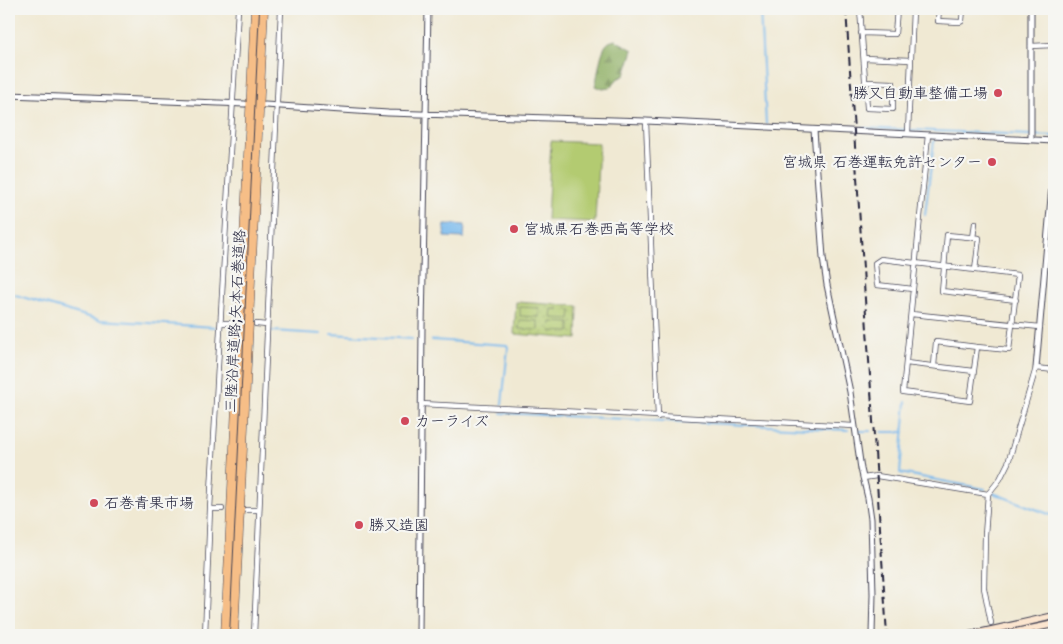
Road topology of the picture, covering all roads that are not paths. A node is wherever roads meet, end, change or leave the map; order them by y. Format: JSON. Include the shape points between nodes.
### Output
{"nodes":[{"id":1,"x":238,"y":9,"type":"edge"},
{"id":2,"x":255,"y":9,"type":"edge"},
{"id":3,"x":264,"y":9,"type":"edge"},
{"id":4,"x":281,"y":9,"type":"edge"},
{"id":5,"x":428,"y":9,"type":"edge"},
{"id":6,"x":860,"y":9,"type":"edge"},
{"id":7,"x":892,"y":9,"type":"edge"},
{"id":8,"x":913,"y":9,"type":"edge"},
{"id":9,"x":939,"y":9,"type":"edge"},
{"id":10,"x":963,"y":9,"type":"edge"},
{"id":11,"x":1031,"y":9,"type":"edge"},
{"id":12,"x":861,"y":33,"type":"junction"},
{"id":13,"x":1054,"y":45,"type":"edge"},
{"id":14,"x":1031,"y":46,"type":"junction"},
{"id":15,"x":864,"y":58,"type":"junction"},
{"id":16,"x":911,"y":60,"type":"junction"},
{"id":17,"x":866,"y":82,"type":"junction"},
{"id":18,"x":9,"y":95,"type":"edge"},
{"id":19,"x":233,"y":104,"type":"junction"},
{"id":20,"x":245,"y":104,"type":"dead end"},
{"id":21,"x":265,"y":105,"type":"dead end"},
{"id":22,"x":276,"y":106,"type":"junction"},
{"id":23,"x":426,"y":114,"type":"junction"},
{"id":24,"x":646,"y":121,"type":"junction"},
{"id":25,"x":814,"y":130,"type":"junction"},
{"id":26,"x":908,"y":133,"type":"junction"},
{"id":27,"x":928,"y":135,"type":"junction"},
{"id":28,"x":1031,"y":140,"type":"junction"},
{"id":29,"x":1054,"y":141,"type":"edge"},
{"id":30,"x":1054,"y":163,"type":"edge"},
{"id":31,"x":975,"y":223,"type":"dead end"},
{"id":32,"x":973,"y":238,"type":"junction"},
{"id":33,"x":916,"y":264,"type":"junction"},
{"id":34,"x":944,"y":267,"type":"junction"},
{"id":35,"x":975,"y":270,"type":"junction"},
{"id":36,"x":913,"y":290,"type":"junction"},
{"id":37,"x":1016,"y":300,"type":"junction"},
{"id":38,"x":911,"y":314,"type":"junction"},
{"id":39,"x":221,"y":323,"type":"junction"},
{"id":40,"x":232,"y":323,"type":"dead end"},
{"id":41,"x":256,"y":324,"type":"dead end"},
{"id":42,"x":1013,"y":325,"type":"junction"},
{"id":43,"x":267,"y":326,"type":"junction"},
{"id":44,"x":1040,"y":328,"type":"junction"},
{"id":45,"x":977,"y":347,"type":"junction"},
{"id":46,"x":906,"y":363,"type":"junction"},
{"id":47,"x":934,"y":366,"type":"junction"},
{"id":48,"x":1036,"y":368,"type":"junction"},
{"id":49,"x":1054,"y":370,"type":"edge"},
{"id":50,"x":974,"y":371,"type":"junction"},
{"id":51,"x":421,"y":404,"type":"junction"},
{"id":52,"x":658,"y":417,"type":"junction"},
{"id":53,"x":854,"y":426,"type":"junction"},
{"id":54,"x":863,"y":478,"type":"junction"},
{"id":55,"x":988,"y":494,"type":"junction"},
{"id":56,"x":210,"y":509,"type":"junction"},
{"id":57,"x":222,"y":509,"type":"dead end"},
{"id":58,"x":246,"y":510,"type":"dead end"},
{"id":59,"x":259,"y":510,"type":"junction"},
{"id":60,"x":1054,"y":616,"type":"edge"},
{"id":61,"x":991,"y":623,"type":"dead end"},
{"id":62,"x":1054,"y":624,"type":"edge"},
{"id":63,"x":205,"y":635,"type":"edge"},
{"id":64,"x":225,"y":635,"type":"edge"},
{"id":65,"x":234,"y":635,"type":"edge"},
{"id":66,"x":254,"y":635,"type":"edge"},
{"id":67,"x":419,"y":635,"type":"edge"},
{"id":68,"x":872,"y":635,"type":"edge"},
{"id":69,"x":969,"y":635,"type":"edge"},
{"id":70,"x":1001,"y":635,"type":"edge"}],
"edges":[{"from":1,"to":19,"type":"street"},
{"from":2,"to":64,"type":"highway","name":"三陸沿岸道路;矢本石巻道路"},
{"from":3,"to":65,"type":"highway","name":"三陸沿岸道路;矢本石巻道路"},
{"from":4,"to":22,"type":"street"},
{"from":5,"to":23,"type":"street"},
{"from":6,"to":12,"type":"street"},
{"from":7,"to":12,"type":"street","via":[[897,9],[895,34]]},
{"from":8,"to":16,"type":"street"},
{"from":9,"to":10,"type":"street","via":[[938,21],[960,22]]},
{"from":11,"to":14,"type":"street"},
{"from":12,"to":15,"type":"street"},
{"from":13,"to":14,"type":"street"},
{"from":14,"to":28,"type":"street"},
{"from":15,"to":16,"type":"street"},
{"from":15,"to":17,"type":"street"},
{"from":16,"to":26,"type":"street"},
{"from":17,"to":17,"type":"street","via":[[866,108],[893,109],[893,83]]},
{"from":18,"to":19,"type":"street"},
{"from":19,"to":20,"type":"street"},
{"from":19,"to":39,"type":"street"},
{"from":21,"to":22,"type":"street"},
{"from":22,"to":23,"type":"street"},
{"from":22,"to":43,"type":"street"},
{"from":23,"to":24,"type":"street"},
{"from":23,"to":51,"type":"street"},
{"from":24,"to":25,"type":"street"},
{"from":24,"to":52,"type":"street"},
{"from":25,"to":26,"type":"street"},
{"from":25,"to":53,"type":"street","via":[[822,258]]},
{"from":26,"to":27,"type":"street"},
{"from":27,"to":28,"type":"street"},
{"from":27,"to":33,"type":"street"},
{"from":28,"to":29,"type":"street"},
{"from":30,"to":44,"type":"street"},
{"from":31,"to":32,"type":"street"},
{"from":32,"to":34,"type":"street","via":[[947,235]]},
{"from":32,"to":35,"type":"street","via":[[979,238]]},
{"from":33,"to":34,"type":"street"},
{"from":33,"to":36,"type":"street"},
{"from":33,"to":36,"type":"street","via":[[881,259],[876,263],[877,285]]},
{"from":34,"to":35,"type":"street"},
{"from":34,"to":37,"type":"street","via":[[942,291]]},
{"from":35,"to":37,"type":"street","via":[[1018,275]]},
{"from":36,"to":38,"type":"street"},
{"from":37,"to":42,"type":"street"},
{"from":38,"to":42,"type":"street"},
{"from":38,"to":46,"type":"street"},
{"from":39,"to":40,"type":"street"},
{"from":39,"to":56,"type":"street"},
{"from":41,"to":43,"type":"street"},
{"from":42,"to":44,"type":"street"},
{"from":42,"to":45,"type":"street","via":[[1009,350]]},
{"from":43,"to":59,"type":"street"},
{"from":44,"to":48,"type":"street"},
{"from":45,"to":47,"type":"street","via":[[936,342]]},
{"from":45,"to":50,"type":"street"},
{"from":46,"to":47,"type":"street"},
{"from":46,"to":50,"type":"street","via":[[904,392],[970,401]]},
{"from":47,"to":50,"type":"street"},
{"from":48,"to":49,"type":"street"},
{"from":48,"to":55,"type":"street","via":[[1008,463]]},
{"from":51,"to":52,"type":"street"},
{"from":51,"to":67,"type":"street"},
{"from":52,"to":53,"type":"street"},
{"from":53,"to":54,"type":"street"},
{"from":54,"to":55,"type":"street","via":[[877,476]]},
{"from":54,"to":68,"type":"street","via":[[871,519]]},
{"from":55,"to":61,"type":"street","via":[[984,588]]},
{"from":56,"to":57,"type":"street"},
{"from":56,"to":63,"type":"street"},
{"from":58,"to":59,"type":"street"},
{"from":59,"to":66,"type":"street"},
{"from":60,"to":69,"type":"main road"},
{"from":62,"to":70,"type":"main road"}]}
